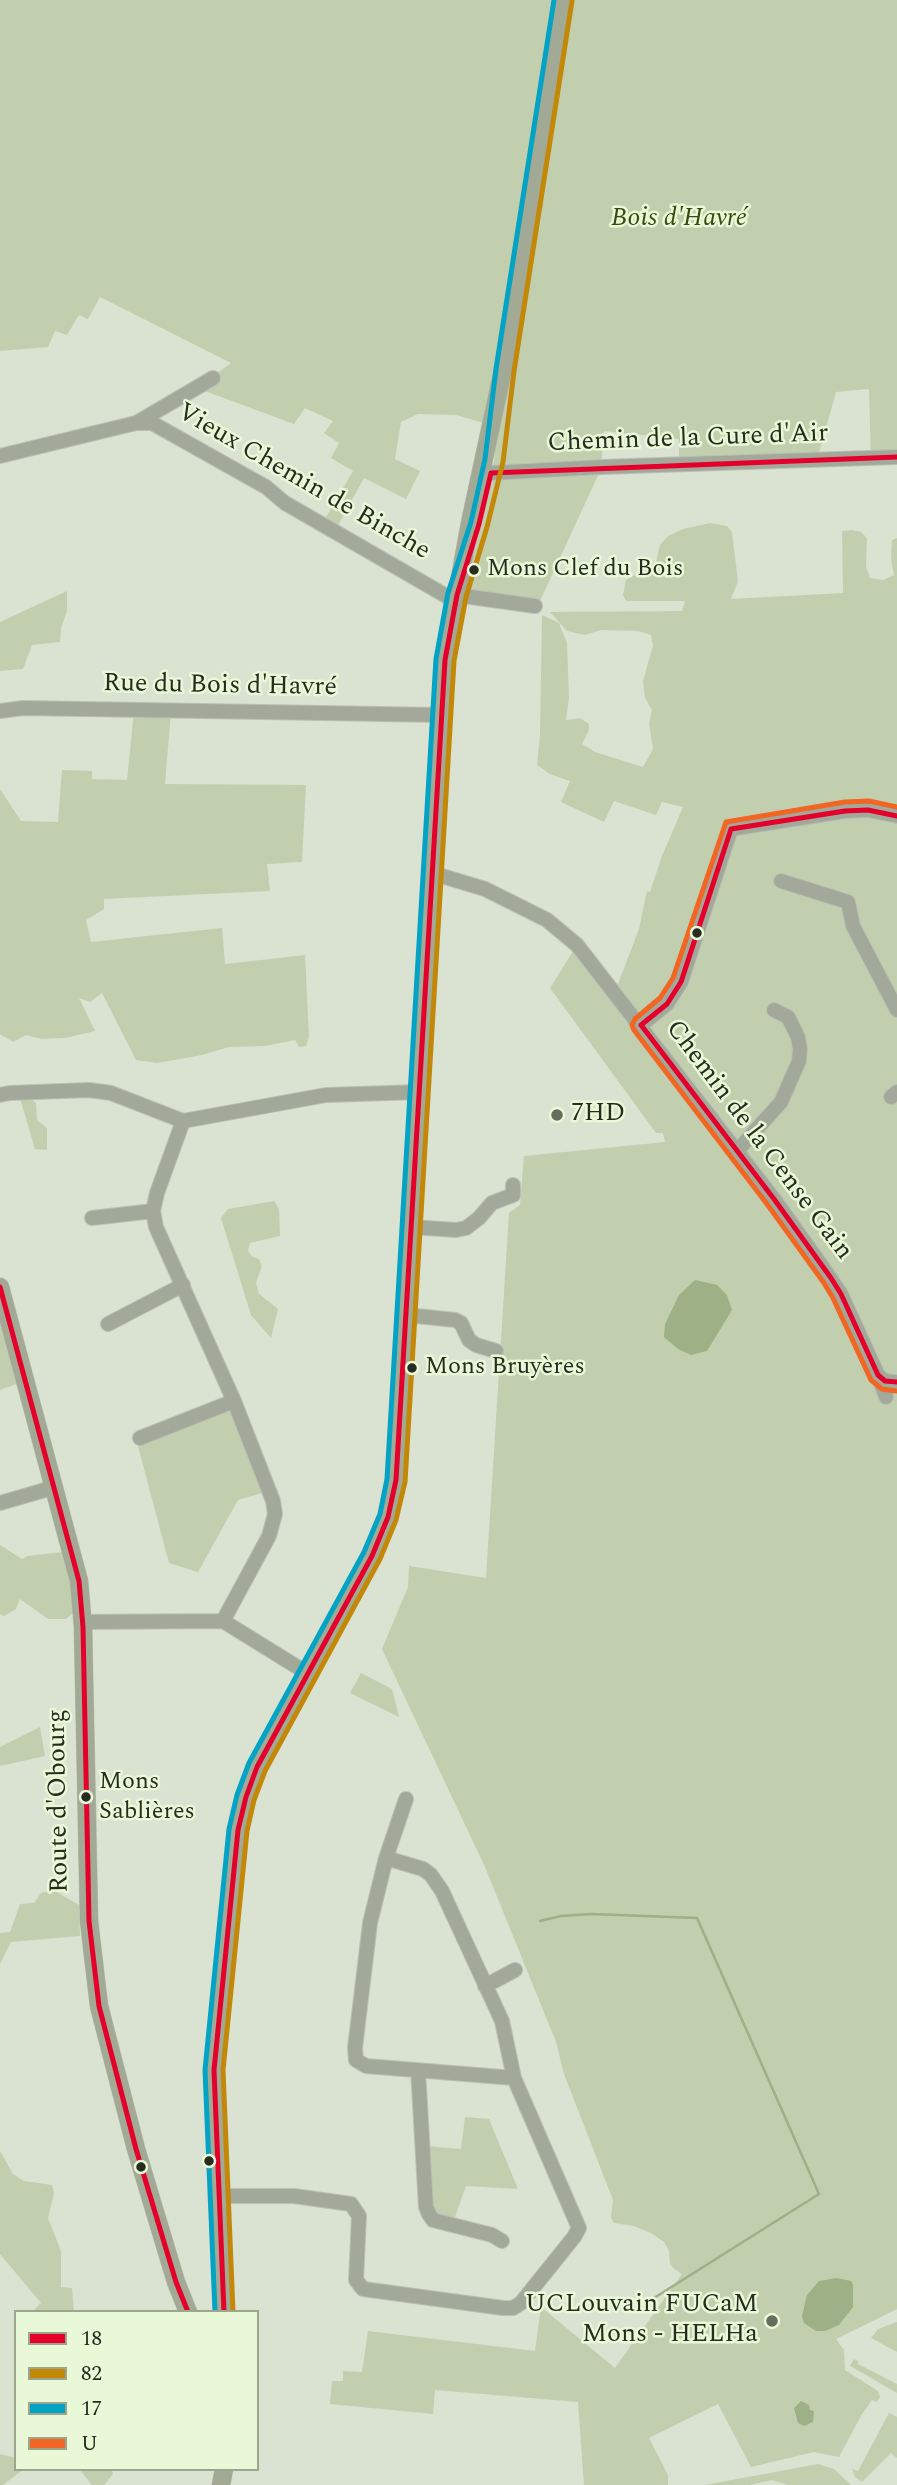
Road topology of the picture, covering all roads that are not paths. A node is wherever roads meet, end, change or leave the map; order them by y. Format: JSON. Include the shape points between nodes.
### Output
{"nodes":[{"id":1,"x":563,"y":0,"type":"edge"},
{"id":2,"x":512,"y":328,"type":"junction"},
{"id":3,"x":213,"y":378,"type":"dead end"},
{"id":4,"x":136,"y":423,"type":"junction"},
{"id":5,"x":0,"y":456,"type":"edge"},
{"id":6,"x":897,"y":457,"type":"edge"},
{"id":7,"x":486,"y":472,"type":"junction"},
{"id":8,"x":456,"y":598,"type":"junction"},
{"id":9,"x":535,"y":606,"type":"dead end"},
{"id":10,"x":0,"y":711,"type":"edge"},
{"id":11,"x":440,"y":715,"type":"junction"},
{"id":12,"x":897,"y":816,"type":"edge"},
{"id":13,"x":431,"y":875,"type":"junction"},
{"id":14,"x":781,"y":881,"type":"dead end"},
{"id":15,"x":774,"y":1010,"type":"dead end"},
{"id":16,"x":897,"y":1010,"type":"edge"},
{"id":17,"x":641,"y":1025,"type":"junction"},
{"id":18,"x":420,"y":1092,"type":"junction"},
{"id":19,"x":0,"y":1095,"type":"edge"},
{"id":20,"x":183,"y":1121,"type":"junction"},
{"id":21,"x":737,"y":1151,"type":"junction"},
{"id":22,"x":513,"y":1185,"type":"dead end"},
{"id":23,"x":153,"y":1211,"type":"junction"},
{"id":24,"x":92,"y":1218,"type":"dead end"},
{"id":25,"x":412,"y":1227,"type":"junction"},
{"id":26,"x":183,"y":1285,"type":"junction"},
{"id":27,"x":0,"y":1287,"type":"edge"},
{"id":28,"x":407,"y":1315,"type":"junction"},
{"id":29,"x":108,"y":1324,"type":"dead end"},
{"id":30,"x":496,"y":1351,"type":"dead end"},
{"id":31,"x":878,"y":1375,"type":"junction"},
{"id":32,"x":897,"y":1382,"type":"edge"},
{"id":33,"x":886,"y":1397,"type":"dead end"},
{"id":34,"x":234,"y":1401,"type":"junction"},
{"id":35,"x":140,"y":1438,"type":"dead end"},
{"id":36,"x":55,"y":1488,"type":"junction"},
{"id":37,"x":0,"y":1503,"type":"edge"},
{"id":38,"x":223,"y":1621,"type":"junction"},
{"id":39,"x":82,"y":1622,"type":"junction"},
{"id":40,"x":307,"y":1674,"type":"junction"},
{"id":41,"x":406,"y":1799,"type":"dead end"},
{"id":42,"x":386,"y":1858,"type":"junction"},
{"id":43,"x":515,"y":1970,"type":"dead end"},
{"id":44,"x":485,"y":1986,"type":"junction"},
{"id":45,"x":418,"y":2070,"type":"junction"},
{"id":46,"x":514,"y":2078,"type":"junction"},
{"id":47,"x":220,"y":2196,"type":"junction"},
{"id":48,"x":502,"y":2241,"type":"dead end"},
{"id":49,"x":187,"y":2310,"type":"edge"},
{"id":50,"x":224,"y":2310,"type":"edge"}],
"edges":[{"from":1,"to":2,"type":"main road"},
{"from":2,"to":7,"type":"main road"},
{"from":2,"to":7,"type":"main road","via":[[498,427]]},
{"from":3,"to":4,"type":"street"},
{"from":4,"to":5,"type":"street","name":"Vieux Chemin de Binche"},
{"from":4,"to":8,"type":"street","name":"Vieux Chemin de Binche","via":[[152,423]]},
{"from":6,"to":7,"type":"street","name":"Chemin de la Cure d'Air"},
{"from":7,"to":8,"type":"main road"},
{"from":8,"to":9,"type":"street"},
{"from":8,"to":11,"type":"main road"},
{"from":10,"to":11,"type":"street","name":"Rue du Bois d'Havré"},
{"from":11,"to":13,"type":"main road"},
{"from":12,"to":17,"type":"street","via":[[845,811],[731,828],[681,982],[667,1004]]},
{"from":13,"to":17,"type":"street","name":"Chemin de la Cense Gain","via":[[485,889],[547,920],[577,945]]},
{"from":13,"to":18,"type":"main road"},
{"from":14,"to":16,"type":"street","via":[[848,902],[853,926]]},
{"from":15,"to":21,"type":"street","via":[[788,1017],[798,1037],[799,1060],[781,1102]]},
{"from":17,"to":21,"type":"street","name":"Chemin de la Cense Gain"},
{"from":18,"to":20,"type":"street","via":[[326,1095]]},
{"from":18,"to":25,"type":"main road"},
{"from":19,"to":20,"type":"street","via":[[111,1093]]},
{"from":20,"to":23,"type":"street"},
{"from":21,"to":31,"type":"street","name":"Chemin de la Cense Gain","via":[[831,1278]]},
{"from":22,"to":25,"type":"street","via":[[513,1195],[492,1203],[466,1228]]},
{"from":23,"to":24,"type":"street"},
{"from":23,"to":26,"type":"street"},
{"from":25,"to":28,"type":"main road"},
{"from":26,"to":29,"type":"street"},
{"from":26,"to":34,"type":"street"},
{"from":27,"to":36,"type":"main road","name":"Route d'Obourg"},
{"from":28,"to":30,"type":"street","via":[[455,1320],[469,1340]]},
{"from":28,"to":40,"type":"main road","via":[[400,1448],[391,1504],[369,1563]]},
{"from":31,"to":32,"type":"street"},
{"from":31,"to":33,"type":"street","name":"Chemin de la Cense Gain"},
{"from":34,"to":35,"type":"street"},
{"from":34,"to":38,"type":"street","via":[[275,1514],[269,1536]]},
{"from":36,"to":37,"type":"street"},
{"from":36,"to":39,"type":"main road","name":"Route d'Obourg","via":[[77,1569]]},
{"from":38,"to":39,"type":"street"},
{"from":38,"to":40,"type":"street"},
{"from":39,"to":49,"type":"main road","name":"Route d'Obourg","via":[[89,1922],[95,1981],[126,2114]]},
{"from":40,"to":47,"type":"main road","via":[[257,1767],[238,1830],[214,2070]]},
{"from":41,"to":42,"type":"street"},
{"from":42,"to":44,"type":"street","via":[[423,1869],[436,1881]]},
{"from":42,"to":45,"type":"street","via":[[370,1923],[356,2060],[366,2066]]},
{"from":43,"to":44,"type":"street"},
{"from":44,"to":46,"type":"street","via":[[502,2021]]},
{"from":45,"to":46,"type":"street"},
{"from":45,"to":48,"type":"street","via":[[429,2214],[433,2220]]},
{"from":46,"to":47,"type":"street","via":[[579,2228],[513,2308],[363,2289],[356,2280],[359,2216],[351,2204],[294,2196]]},
{"from":47,"to":50,"type":"main road"}]}
